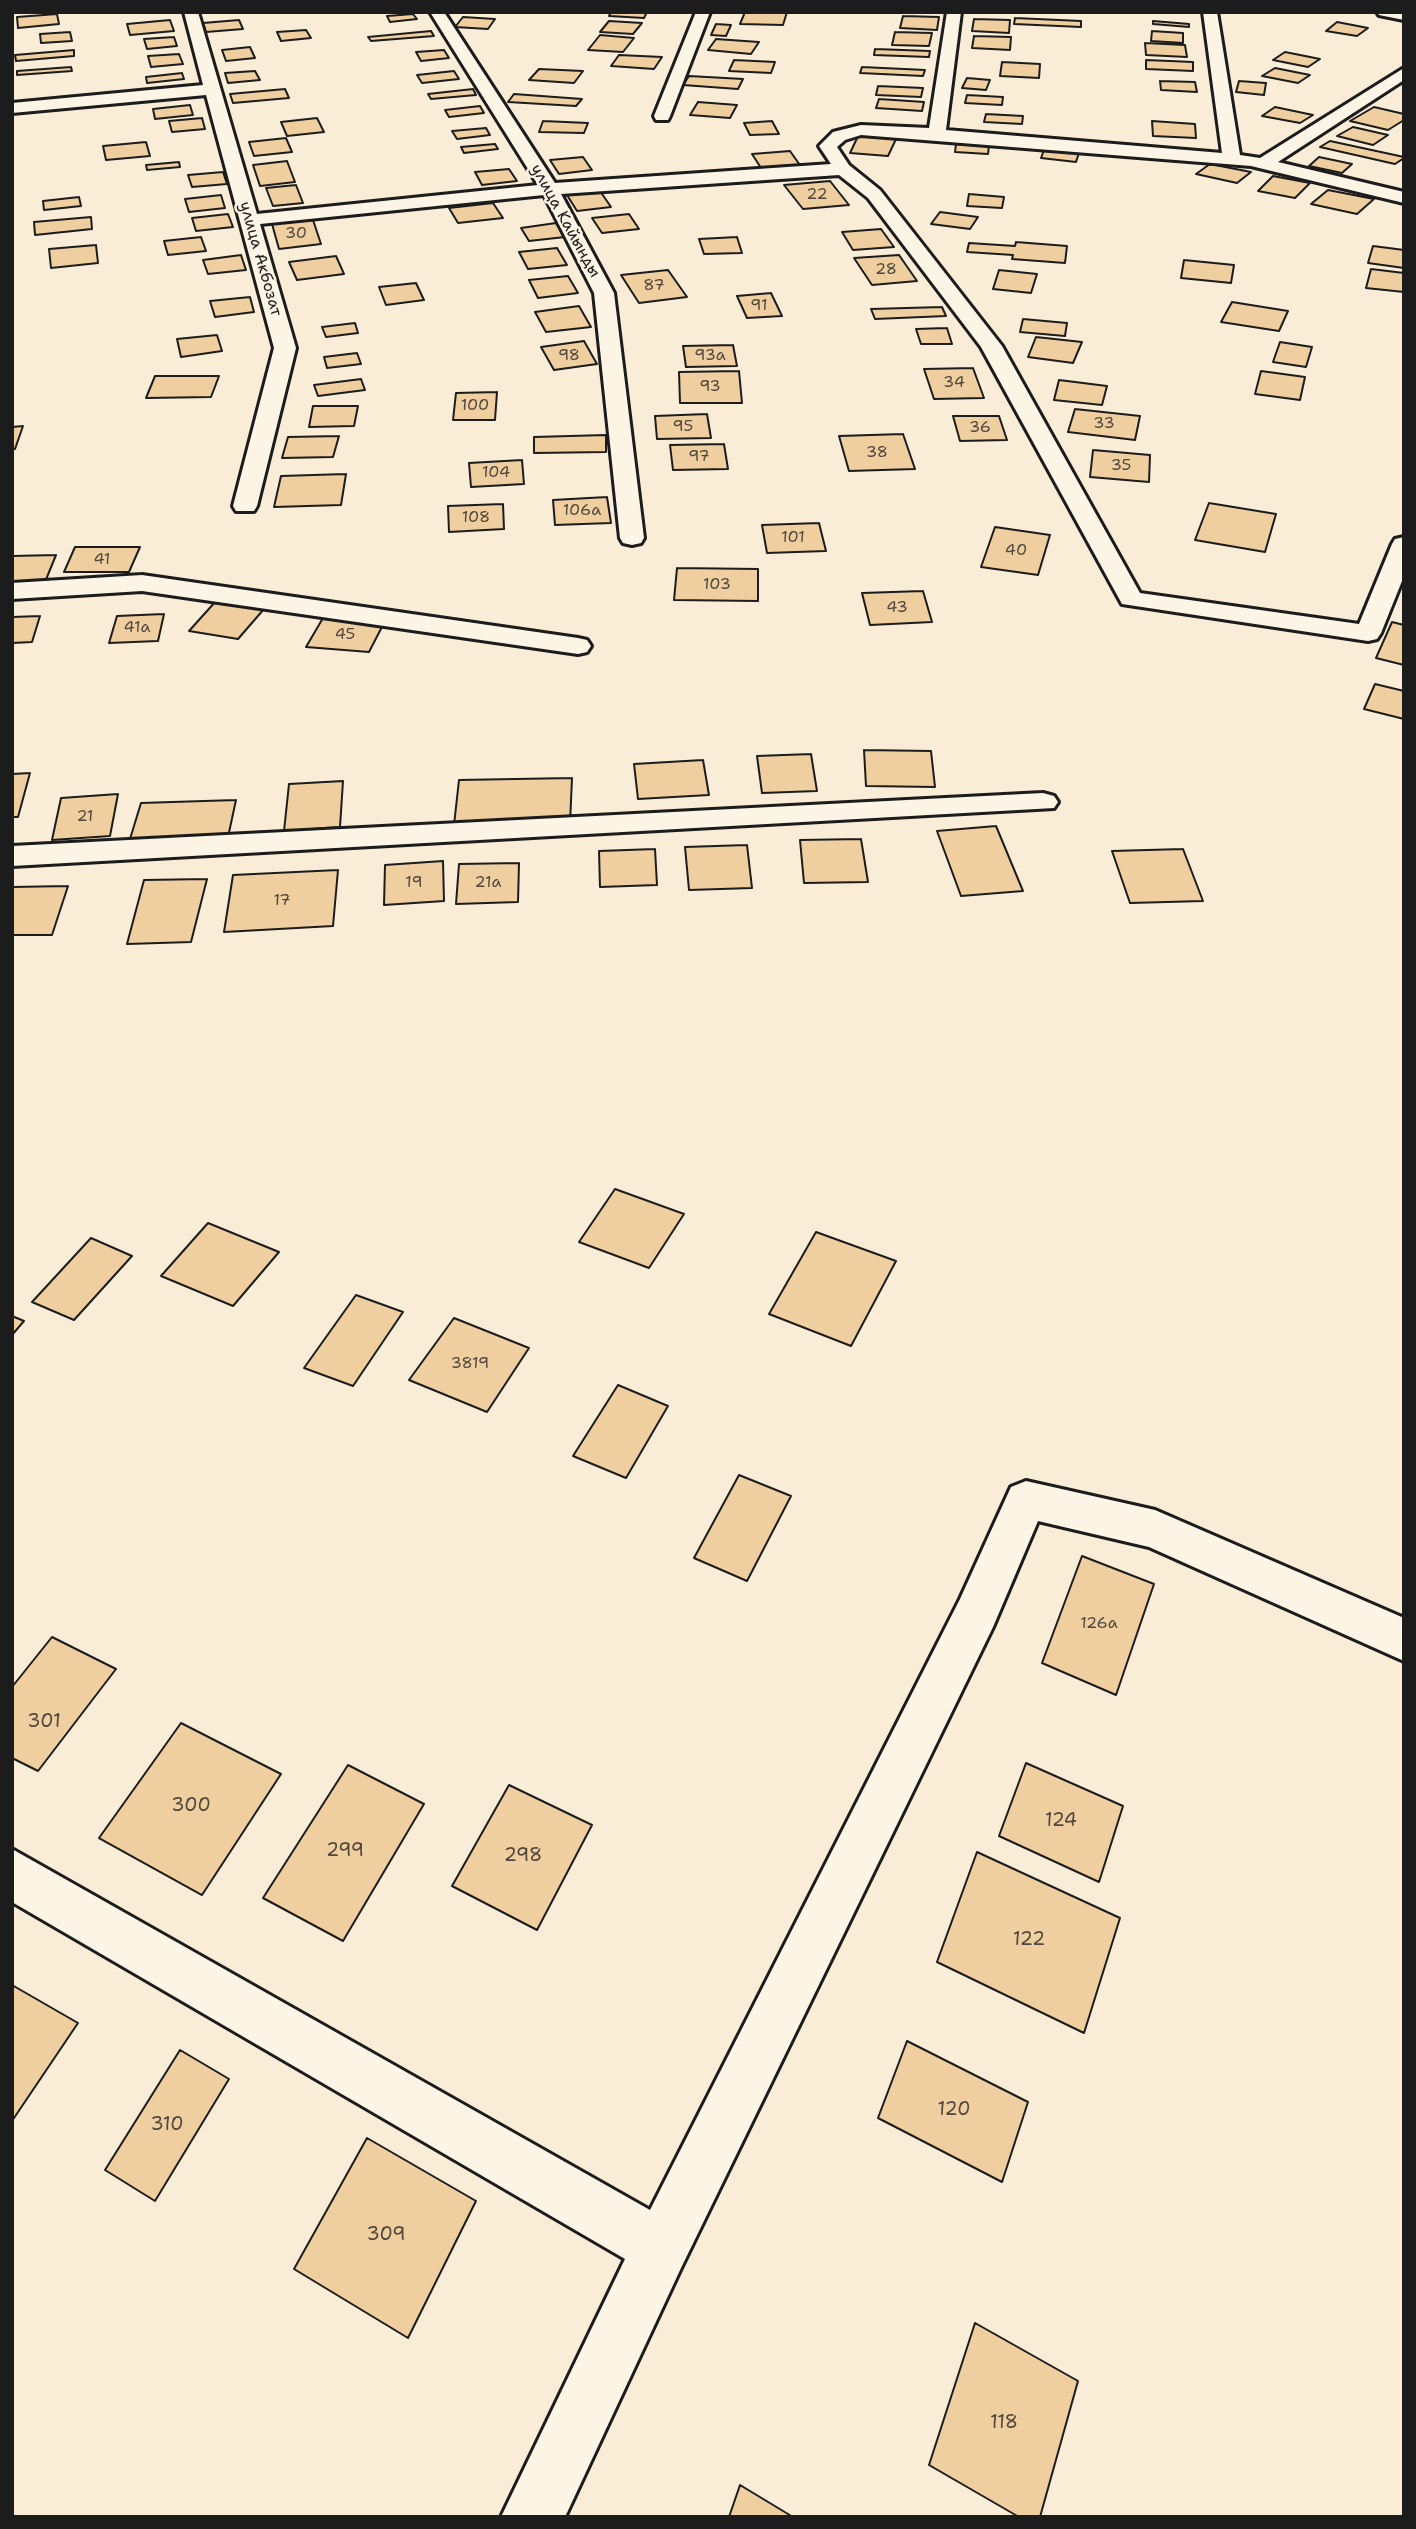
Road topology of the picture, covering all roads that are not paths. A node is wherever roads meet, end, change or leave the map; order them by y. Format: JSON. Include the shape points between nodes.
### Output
{"nodes":[{"id":1,"x":191,"y":12,"type":"edge"},
{"id":2,"x":437,"y":12,"type":"edge"},
{"id":3,"x":703,"y":12,"type":"edge"},
{"id":4,"x":954,"y":12,"type":"edge"},
{"id":5,"x":1210,"y":12,"type":"edge"},
{"id":6,"x":1384,"y":12,"type":"edge"},
{"id":7,"x":1404,"y":16,"type":"edge"},
{"id":8,"x":1404,"y":73,"type":"edge"},
{"id":9,"x":213,"y":89,"type":"junction"},
{"id":10,"x":12,"y":108,"type":"edge"},
{"id":11,"x":662,"y":116,"type":"dead end"},
{"id":12,"x":930,"y":133,"type":"junction"},
{"id":13,"x":1232,"y":159,"type":"junction"},
{"id":14,"x":1263,"y":164,"type":"junction"},
{"id":15,"x":843,"y":169,"type":"junction"},
{"id":16,"x":550,"y":189,"type":"junction"},
{"id":17,"x":1404,"y":198,"type":"edge"},
{"id":18,"x":249,"y":220,"type":"junction"},
{"id":19,"x":245,"y":506,"type":"dead end"},
{"id":20,"x":632,"y":538,"type":"dead end"},
{"id":21,"x":1404,"y":544,"type":"edge"},
{"id":22,"x":12,"y":591,"type":"edge"},
{"id":23,"x":578,"y":646,"type":"dead end"},
{"id":24,"x":1043,"y":803,"type":"dead end"},
{"id":25,"x":12,"y":856,"type":"edge"},
{"id":26,"x":1404,"y":1640,"type":"edge"},
{"id":27,"x":12,"y":1874,"type":"edge"},
{"id":28,"x":661,"y":2248,"type":"junction"},
{"id":29,"x":532,"y":2517,"type":"edge"}],
"edges":[{"from":1,"to":9,"type":"street","name":"улица Акбозат"},
{"from":2,"to":16,"type":"street","name":"улица Кайынды"},
{"from":3,"to":11,"type":"street"},
{"from":4,"to":12,"type":"street"},
{"from":5,"to":13,"type":"street"},
{"from":6,"to":7,"type":"street"},
{"from":8,"to":14,"type":"street"},
{"from":9,"to":10,"type":"street"},
{"from":9,"to":18,"type":"street","name":"улица Акбозат"},
{"from":12,"to":13,"type":"street"},
{"from":12,"to":15,"type":"street","via":[[861,130],[839,136],[828,146]]},
{"from":13,"to":14,"type":"street"},
{"from":14,"to":17,"type":"street"},
{"from":15,"to":16,"type":"street"},
{"from":15,"to":21,"type":"street","via":[[874,194],[991,346],[1131,599],[1368,633]]},
{"from":16,"to":18,"type":"street"},
{"from":16,"to":20,"type":"street","name":"улица Кайынды","via":[[604,293]]},
{"from":18,"to":19,"type":"street","name":"улица Акбозат","via":[[285,348]]},
{"from":22,"to":23,"type":"street","via":[[142,583]]},
{"from":24,"to":25,"type":"street"},
{"from":26,"to":28,"type":"street","via":[[1155,1529],[1026,1500],[971,1624]]},
{"from":27,"to":28,"type":"street"},
{"from":28,"to":29,"type":"street"}]}
